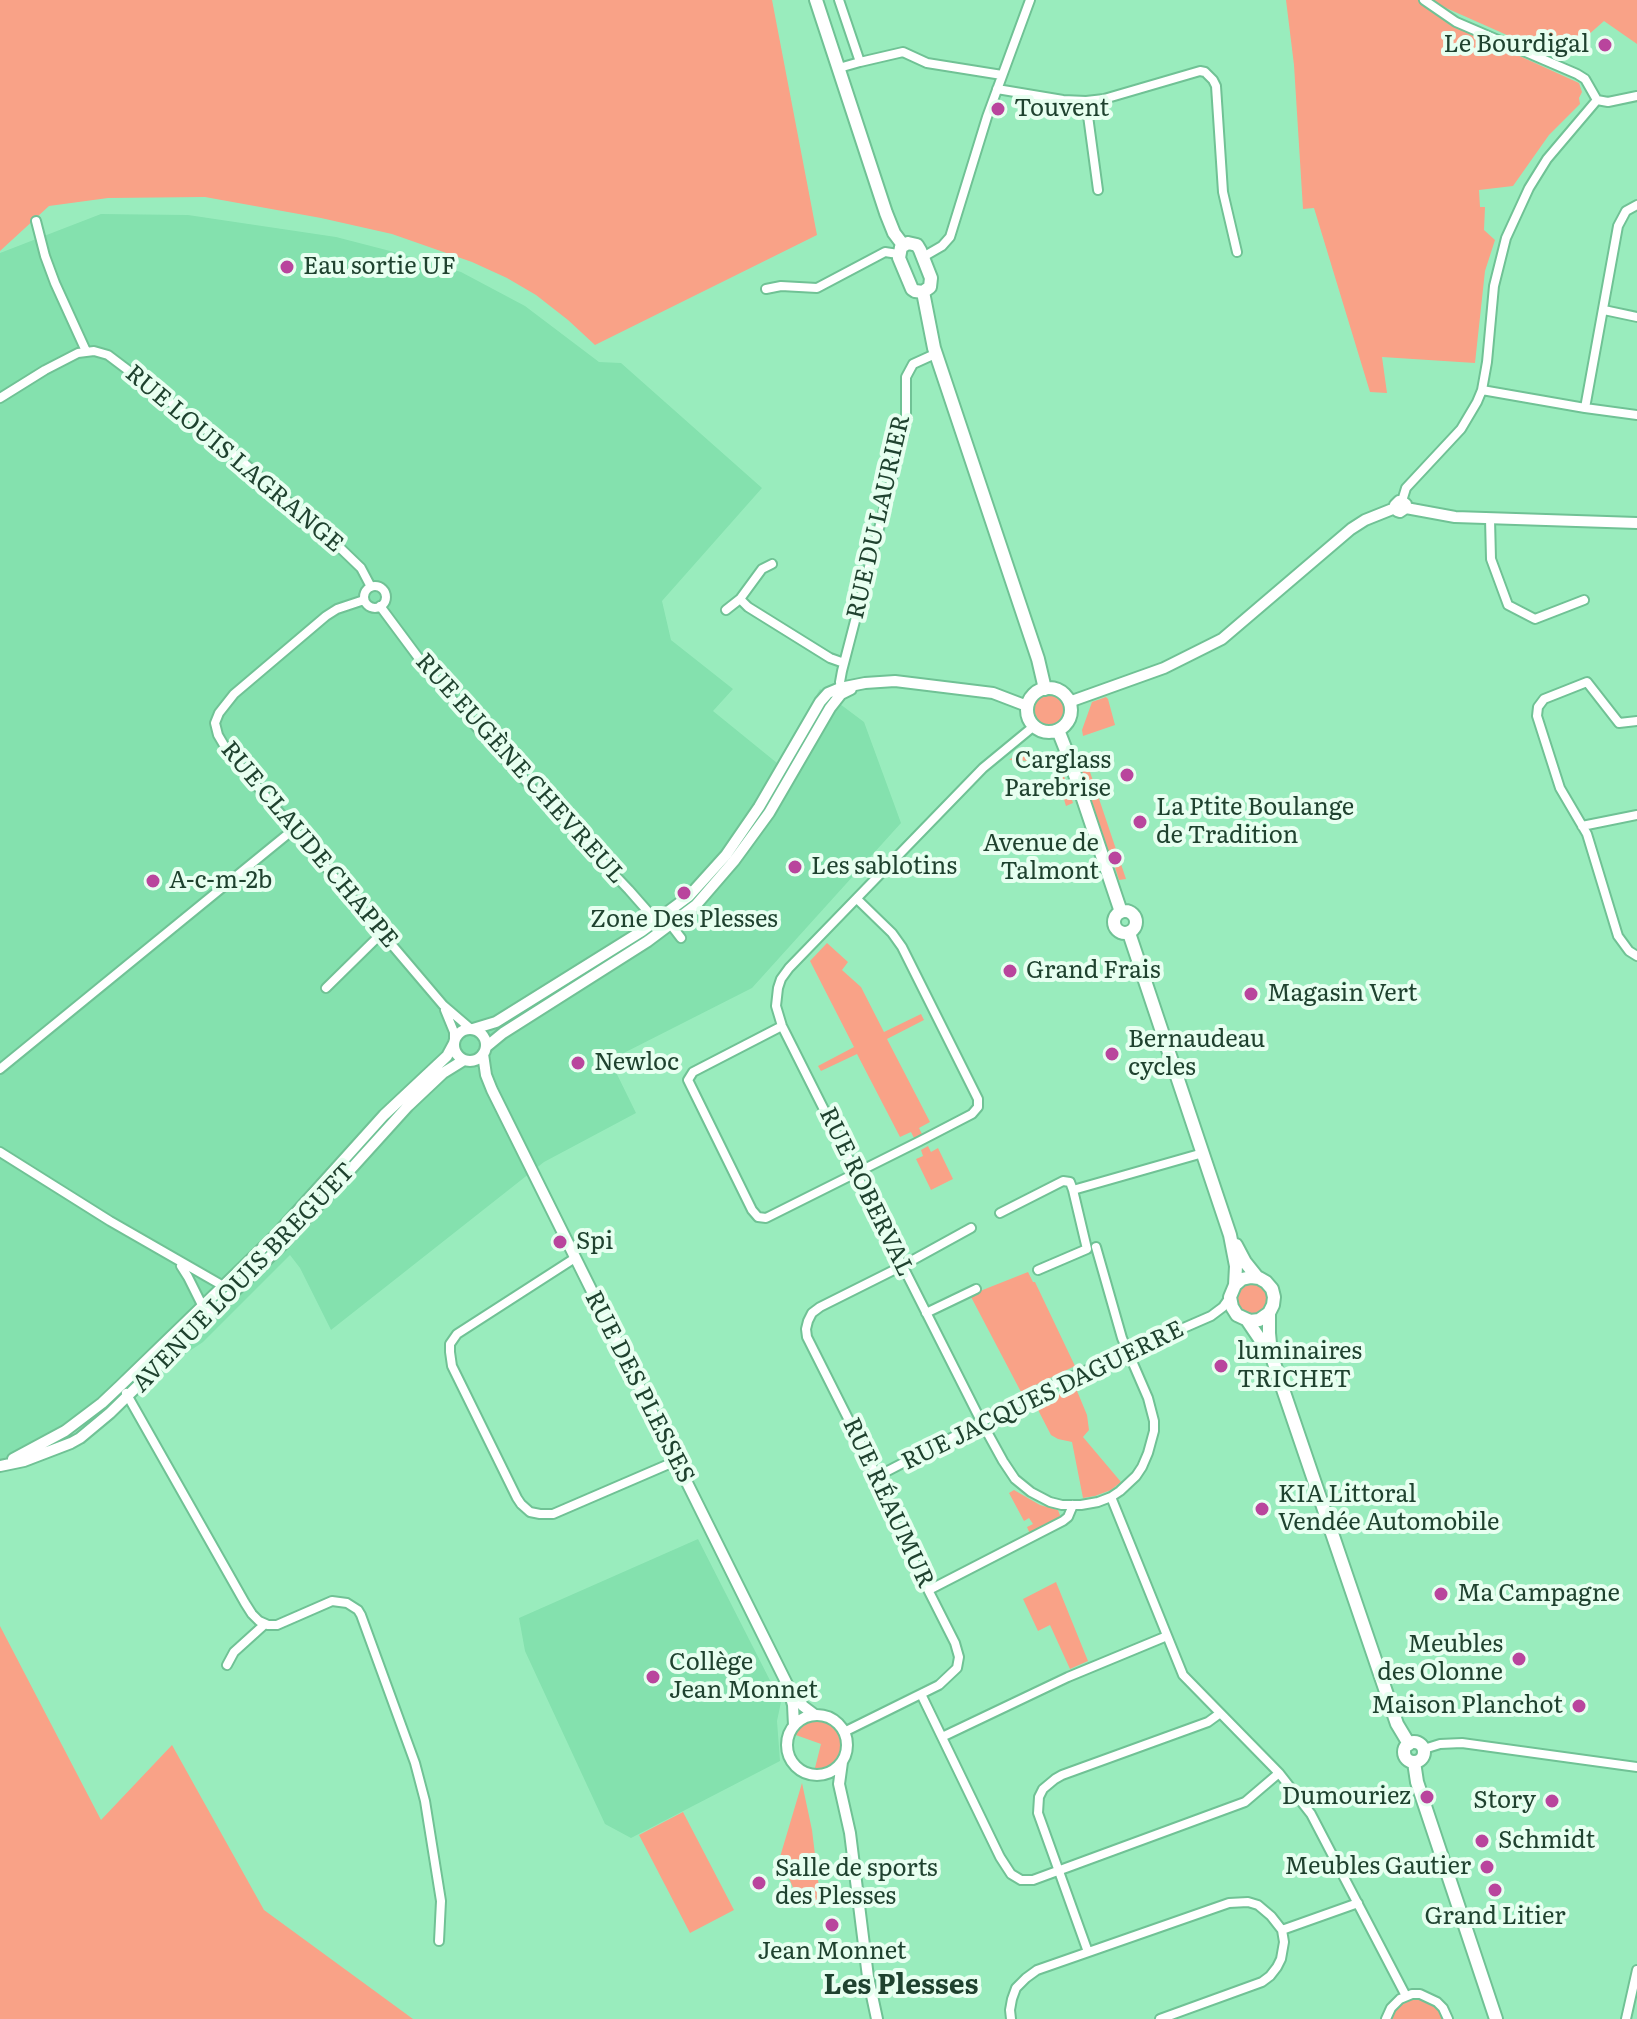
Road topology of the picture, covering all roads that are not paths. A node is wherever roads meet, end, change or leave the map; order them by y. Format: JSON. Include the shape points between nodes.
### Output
{"nodes":[{"id":1,"x":816,"y":0,"type":"edge"},
{"id":2,"x":1030,"y":0,"type":"edge"},
{"id":3,"x":1424,"y":0,"type":"edge"},
{"id":4,"x":842,"y":1,"type":"edge"},
{"id":5,"x":860,"y":62,"type":"junction"},
{"id":6,"x":839,"y":68,"type":"junction"},
{"id":7,"x":1002,"y":75,"type":"junction"},
{"id":8,"x":997,"y":89,"type":"junction"},
{"id":9,"x":1637,"y":96,"type":"edge"},
{"id":10,"x":1597,"y":100,"type":"junction"},
{"id":11,"x":1086,"y":101,"type":"junction"},
{"id":12,"x":1098,"y":190,"type":"dead end"},
{"id":13,"x":1637,"y":205,"type":"edge"},
{"id":14,"x":36,"y":221,"type":"dead end"},
{"id":15,"x":901,"y":249,"type":"junction"},
{"id":16,"x":1237,"y":252,"type":"dead end"},
{"id":17,"x":923,"y":257,"type":"junction"},
{"id":18,"x":766,"y":289,"type":"dead end"},
{"id":19,"x":923,"y":292,"type":"junction"},
{"id":20,"x":1604,"y":310,"type":"junction"},
{"id":21,"x":1637,"y":317,"type":"edge"},
{"id":22,"x":86,"y":351,"type":"junction"},
{"id":23,"x":935,"y":354,"type":"junction"},
{"id":24,"x":1482,"y":390,"type":"junction"},
{"id":25,"x":0,"y":398,"type":"edge"},
{"id":26,"x":1585,"y":408,"type":"junction"},
{"id":27,"x":1637,"y":415,"type":"edge"},
{"id":28,"x":1401,"y":506,"type":"junction"},
{"id":29,"x":1490,"y":519,"type":"junction"},
{"id":30,"x":1637,"y":523,"type":"edge"},
{"id":31,"x":772,"y":564,"type":"dead end"},
{"id":32,"x":371,"y":587,"type":"junction"},
{"id":33,"x":740,"y":599,"type":"junction"},
{"id":34,"x":364,"y":600,"type":"junction"},
{"id":35,"x":1584,"y":600,"type":"dead end"},
{"id":36,"x":380,"y":606,"type":"junction"},
{"id":37,"x":726,"y":610,"type":"dead end"},
{"id":38,"x":844,"y":663,"type":"junction"},
{"id":39,"x":1045,"y":689,"type":"junction"},
{"id":40,"x":840,"y":691,"type":"junction"},
{"id":41,"x":1069,"y":702,"type":"junction"},
{"id":42,"x":1027,"y":706,"type":"junction"},
{"id":43,"x":1637,"y":721,"type":"edge"},
{"id":44,"x":1034,"y":726,"type":"junction"},
{"id":45,"x":1058,"y":730,"type":"junction"},
{"id":46,"x":1637,"y":815,"type":"edge"},
{"id":47,"x":1582,"y":826,"type":"junction"},
{"id":48,"x":294,"y":829,"type":"junction"},
{"id":49,"x":857,"y":899,"type":"junction"},
{"id":50,"x":664,"y":925,"type":"junction"},
{"id":51,"x":382,"y":933,"type":"junction"},
{"id":52,"x":681,"y":938,"type":"dead end"},
{"id":53,"x":1637,"y":956,"type":"edge"},
{"id":54,"x":326,"y":988,"type":"dead end"},
{"id":55,"x":443,"y":1005,"type":"junction"},
{"id":56,"x":782,"y":1026,"type":"junction"},
{"id":57,"x":472,"y":1029,"type":"junction"},
{"id":58,"x":454,"y":1042,"type":"junction"},
{"id":59,"x":484,"y":1050,"type":"junction"},
{"id":60,"x":465,"y":1060,"type":"junction"},
{"id":61,"x":0,"y":1069,"type":"edge"},
{"id":62,"x":492,"y":1090,"type":"junction"},
{"id":63,"x":0,"y":1152,"type":"edge"},
{"id":64,"x":1203,"y":1153,"type":"junction"},
{"id":65,"x":856,"y":1172,"type":"junction"},
{"id":66,"x":1073,"y":1190,"type":"junction"},
{"id":67,"x":1000,"y":1213,"type":"dead end"},
{"id":68,"x":971,"y":1228,"type":"dead end"},
{"id":69,"x":1230,"y":1235,"type":"junction"},
{"id":70,"x":1096,"y":1247,"type":"dead end"},
{"id":71,"x":575,"y":1258,"type":"junction"},
{"id":72,"x":178,"y":1262,"type":"junction"},
{"id":73,"x":902,"y":1266,"type":"junction"},
{"id":74,"x":1038,"y":1270,"type":"dead end"},
{"id":75,"x":1257,"y":1277,"type":"junction"},
{"id":76,"x":976,"y":1289,"type":"dead end"},
{"id":77,"x":228,"y":1290,"type":"junction"},
{"id":78,"x":1233,"y":1291,"type":"junction"},
{"id":79,"x":206,"y":1310,"type":"junction"},
{"id":80,"x":926,"y":1313,"type":"junction"},
{"id":81,"x":1269,"y":1313,"type":"junction"},
{"id":82,"x":1211,"y":1316,"type":"junction"},
{"id":83,"x":1242,"y":1318,"type":"junction"},
{"id":84,"x":1128,"y":1352,"type":"junction"},
{"id":85,"x":1272,"y":1357,"type":"junction"},
{"id":86,"x":120,"y":1386,"type":"junction"},
{"id":87,"x":129,"y":1396,"type":"junction"},
{"id":88,"x":981,"y":1421,"type":"junction"},
{"id":89,"x":676,"y":1461,"type":"junction"},
{"id":90,"x":2,"y":1466,"type":"edge"},
{"id":91,"x":876,"y":1477,"type":"junction"},
{"id":92,"x":1111,"y":1497,"type":"junction"},
{"id":93,"x":1073,"y":1505,"type":"junction"},
{"id":94,"x":929,"y":1590,"type":"junction"},
{"id":95,"x":265,"y":1624,"type":"junction"},
{"id":96,"x":1167,"y":1636,"type":"junction"},
{"id":97,"x":227,"y":1665,"type":"dead end"},
{"id":98,"x":787,"y":1684,"type":"junction"},
{"id":99,"x":921,"y":1694,"type":"junction"},
{"id":100,"x":1219,"y":1714,"type":"junction"},
{"id":101,"x":815,"y":1715,"type":"junction"},
{"id":102,"x":794,"y":1726,"type":"junction"},
{"id":103,"x":844,"y":1732,"type":"junction"},
{"id":104,"x":942,"y":1737,"type":"junction"},
{"id":105,"x":1409,"y":1744,"type":"junction"},
{"id":106,"x":1424,"y":1749,"type":"junction"},
{"id":107,"x":842,"y":1762,"type":"junction"},
{"id":108,"x":1414,"y":1762,"type":"junction"},
{"id":109,"x":1637,"y":1767,"type":"edge"},
{"id":110,"x":1279,"y":1773,"type":"junction"},
{"id":111,"x":818,"y":1775,"type":"junction"},
{"id":112,"x":845,"y":1809,"type":"junction"},
{"id":113,"x":1059,"y":1870,"type":"junction"},
{"id":114,"x":1358,"y":1903,"type":"junction"},
{"id":115,"x":1282,"y":1930,"type":"junction"},
{"id":116,"x":439,"y":1941,"type":"dead end"},
{"id":117,"x":1088,"y":1952,"type":"junction"},
{"id":118,"x":1637,"y":1970,"type":"edge"},
{"id":119,"x":1406,"y":1996,"type":"junction"},
{"id":120,"x":877,"y":2019,"type":"edge"},
{"id":121,"x":1011,"y":2019,"type":"edge"},
{"id":122,"x":1160,"y":2019,"type":"edge"},
{"id":123,"x":1386,"y":2019,"type":"edge"},
{"id":124,"x":1448,"y":2019,"type":"edge"},
{"id":125,"x":1496,"y":2019,"type":"edge"},
{"id":126,"x":1626,"y":2019,"type":"edge"}],
"edges":[{"from":1,"to":6,"type":"main road"},
{"from":2,"to":7,"type":"street"},
{"from":3,"to":10,"type":"street","via":[[1456,22],[1577,74]]},
{"from":4,"to":5,"type":"street"},
{"from":5,"to":6,"type":"street"},
{"from":5,"to":7,"type":"street","via":[[903,52],[927,63]]},
{"from":6,"to":15,"type":"main road"},
{"from":7,"to":8,"type":"street"},
{"from":8,"to":11,"type":"street"},
{"from":8,"to":17,"type":"street","via":[[950,237]]},
{"from":9,"to":10,"type":"street"},
{"from":10,"to":24,"type":"street","via":[[1547,159],[1506,238],[1494,286]]},
{"from":11,"to":12,"type":"street"},
{"from":11,"to":16,"type":"street","via":[[1200,71],[1209,76],[1216,86],[1223,192]]},
{"from":13,"to":20,"type":"street","via":[[1626,211],[1618,226]]},
{"from":14,"to":22,"type":"street","via":[[55,283]]},
{"from":15,"to":17,"type":"main road","via":[[908,243],[917,245]]},
{"from":15,"to":18,"type":"street","via":[[885,252],[817,288]]},
{"from":15,"to":19,"type":"main road","via":[[912,289]]},
{"from":17,"to":19,"type":"main road","via":[[931,283]]},
{"from":19,"to":23,"type":"main road"},
{"from":20,"to":21,"type":"street"},
{"from":20,"to":26,"type":"street"},
{"from":22,"to":25,"type":"street"},
{"from":22,"to":32,"type":"street","name":"RUE LOUIS LAGRANGE","via":[[108,355],[202,426],[347,553]]},
{"from":23,"to":38,"type":"street","name":"RUE DU LAURIER","via":[[913,364],[906,377],[904,432]]},
{"from":23,"to":39,"type":"main road"},
{"from":24,"to":26,"type":"street"},
{"from":24,"to":28,"type":"street","via":[[1461,429],[1406,488]]},
{"from":26,"to":27,"type":"street"},
{"from":28,"to":29,"type":"street"},
{"from":28,"to":41,"type":"street","via":[[1351,529],[1222,639],[1164,668]]},
{"from":29,"to":30,"type":"street"},
{"from":29,"to":35,"type":"street","via":[[1491,559],[1508,605],[1535,619]]},
{"from":31,"to":33,"type":"street","via":[[762,569]]},
{"from":32,"to":34,"type":"street"},
{"from":32,"to":36,"type":"street","via":[[384,592]]},
{"from":33,"to":37,"type":"street"},
{"from":33,"to":38,"type":"street"},
{"from":34,"to":36,"type":"street","via":[[371,607]]},
{"from":34,"to":48,"type":"street","name":"RUE CLAUDE CHAPPE","via":[[326,616],[234,694],[215,723],[228,752]]},
{"from":36,"to":50,"type":"street","name":"RUE EUGÈNE CHEVREUL","via":[[500,754]]},
{"from":38,"to":40,"type":"street","name":"RUE DU LAURIER"},
{"from":39,"to":41,"type":"main road","via":[[1059,691]]},
{"from":39,"to":42,"type":"main road"},
{"from":40,"to":42,"type":"street","via":[[880,681],[909,683],[993,693]]},
{"from":40,"to":50,"type":"street","via":[[769,813],[734,861],[696,905]]},
{"from":41,"to":45,"type":"main road","via":[[1068,720]]},
{"from":42,"to":44,"type":"main road"},
{"from":43,"to":47,"type":"street","via":[[1619,723],[1587,682],[1544,699],[1538,707],[1560,788]]},
{"from":44,"to":45,"type":"main road"},
{"from":44,"to":49,"type":"street","name":"RUE ROBERVAL","via":[[983,768]]},
{"from":45,"to":64,"type":"main road","via":[[1121,912],[1115,925],[1129,933]]},
{"from":46,"to":47,"type":"street"},
{"from":47,"to":53,"type":"street","via":[[1618,936]]},
{"from":48,"to":51,"type":"street","name":"RUE CLAUDE CHAPPE"},
{"from":48,"to":61,"type":"street"},
{"from":49,"to":56,"type":"street","name":"RUE ROBERVAL","via":[[781,979],[776,1006]]},
{"from":49,"to":65,"type":"street","via":[[902,947],[979,1103],[972,1114]]},
{"from":50,"to":52,"type":"street","name":"RUE EUGÈNE CHEVREUL"},
{"from":50,"to":57,"type":"street","via":[[496,1022]]},
{"from":50,"to":59,"type":"street"},
{"from":51,"to":54,"type":"street"},
{"from":51,"to":55,"type":"street","name":"RUE CLAUDE CHAPPE"},
{"from":55,"to":57,"type":"street","name":"RUE CLAUDE CHAPPE"},
{"from":55,"to":58,"type":"street","name":"RUE CLAUDE CHAPPE"},
{"from":56,"to":65,"type":"street","name":"RUE ROBERVAL"},
{"from":56,"to":65,"type":"street","via":[[690,1074],[688,1080],[752,1210],[766,1218]]},
{"from":57,"to":58,"type":"street","via":[[459,1033]]},
{"from":57,"to":59,"type":"street","via":[[484,1038]]},
{"from":58,"to":60,"type":"street","via":[[456,1054]]},
{"from":58,"to":77,"type":"street","name":"AVENUE LOUIS BREGUET","via":[[447,1056],[384,1115]]},
{"from":59,"to":60,"type":"street","via":[[476,1060]]},
{"from":59,"to":62,"type":"street","name":"RUE DES PLESSES"},
{"from":60,"to":62,"type":"street","name":"RUE DES PLESSES"},
{"from":60,"to":77,"type":"street","name":"AVENUE LOUIS BREGUET","via":[[408,1106],[283,1244]]},
{"from":62,"to":71,"type":"street","name":"RUE DES PLESSES"},
{"from":63,"to":72,"type":"street"},
{"from":64,"to":66,"type":"street"},
{"from":64,"to":69,"type":"main road"},
{"from":65,"to":73,"type":"street","name":"RUE ROBERVAL"},
{"from":66,"to":67,"type":"street","via":[[1063,1181]]},
{"from":66,"to":74,"type":"street","via":[[1087,1249]]},
{"from":68,"to":73,"type":"street"},
{"from":69,"to":75,"type":"main road"},
{"from":69,"to":78,"type":"main road","via":[[1236,1266]]},
{"from":70,"to":84,"type":"street"},
{"from":71,"to":89,"type":"street","name":"RUE DES PLESSES"},
{"from":71,"to":89,"type":"street","via":[[457,1334],[450,1344],[452,1366],[517,1498],[530,1512],[553,1514]]},
{"from":72,"to":77,"type":"street"},
{"from":72,"to":79,"type":"street"},
{"from":73,"to":80,"type":"street","name":"RUE ROBERVAL"},
{"from":73,"to":91,"type":"street","name":"RUE RÉAUMUR","via":[[820,1307],[806,1329]]},
{"from":75,"to":78,"type":"main road","via":[[1245,1278]]},
{"from":75,"to":81,"type":"main road","via":[[1273,1292]]},
{"from":76,"to":80,"type":"street"},
{"from":77,"to":79,"type":"street","name":"AVENUE LOUIS BREGUET"},
{"from":78,"to":82,"type":"street"},
{"from":78,"to":83,"type":"main road","via":[[1232,1307]]},
{"from":79,"to":86,"type":"street","name":"AVENUE LOUIS BREGUET"},
{"from":79,"to":87,"type":"street","name":"AVENUE LOUIS BREGUET"},
{"from":80,"to":88,"type":"street","name":"RUE ROBERVAL"},
{"from":81,"to":83,"type":"main road","via":[[1259,1320]]},
{"from":81,"to":85,"type":"main road"},
{"from":82,"to":83,"type":"street"},
{"from":82,"to":84,"type":"street","name":"RUE JACQUES DAGUERRE"},
{"from":83,"to":85,"type":"main road"},
{"from":84,"to":88,"type":"street","name":"RUE JACQUES DAGUERRE"},
{"from":84,"to":92,"type":"street","via":[[1152,1410],[1154,1431],[1142,1467]]},
{"from":85,"to":105,"type":"main road","via":[[1397,1724]]},
{"from":86,"to":87,"type":"street"},
{"from":86,"to":90,"type":"street","name":"AVENUE LOUIS BREGUET","via":[[65,1431]]},
{"from":87,"to":90,"type":"street","name":"AVENUE LOUIS BREGUET","via":[[71,1443]]},
{"from":87,"to":95,"type":"street","via":[[245,1603]]},
{"from":88,"to":91,"type":"street","name":"RUE JACQUES DAGUERRE"},
{"from":88,"to":93,"type":"street","name":"RUE ROBERVAL","via":[[1022,1485],[1050,1502]]},
{"from":89,"to":98,"type":"street","name":"RUE DES PLESSES"},
{"from":91,"to":94,"type":"street","name":"RUE RÉAUMUR","via":[[876,1487]]},
{"from":92,"to":93,"type":"street","name":"RUE ROBERVAL"},
{"from":92,"to":96,"type":"street"},
{"from":93,"to":94,"type":"street","via":[[1063,1521]]},
{"from":94,"to":99,"type":"street","name":"RUE RÉAUMUR","via":[[955,1643],[958,1662],[947,1679]]},
{"from":95,"to":97,"type":"street"},
{"from":95,"to":116,"type":"street","via":[[277,1625],[332,1601],[347,1603],[361,1615],[425,1801],[441,1901]]},
{"from":96,"to":100,"type":"street","via":[[1183,1675]]},
{"from":96,"to":104,"type":"street"},
{"from":98,"to":101,"type":"street","name":"RUE DES PLESSES"},
{"from":98,"to":102,"type":"street","name":"RUE DES PLESSES"},
{"from":99,"to":103,"type":"street","name":"RUE RÉAUMUR"},
{"from":99,"to":104,"type":"street"},
{"from":100,"to":110,"type":"street"},
{"from":100,"to":113,"type":"street","via":[[1048,1783],[1039,1797],[1038,1813]]},
{"from":101,"to":102,"type":"street"},
{"from":101,"to":103,"type":"street","via":[[829,1717]]},
{"from":102,"to":111,"type":"street","via":[[788,1753],[805,1773]]},
{"from":103,"to":107,"type":"street","via":[[847,1748]]},
{"from":104,"to":113,"type":"street","via":[[1011,1874],[1027,1881]]},
{"from":105,"to":106,"type":"main road"},
{"from":105,"to":108,"type":"main road","via":[[1405,1757]]},
{"from":106,"to":108,"type":"main road","via":[[1423,1758]]},
{"from":106,"to":109,"type":"street","via":[[1462,1743]]},
{"from":107,"to":111,"type":"street"},
{"from":107,"to":112,"type":"street","via":[[839,1779]]},
{"from":108,"to":125,"type":"main road"},
{"from":110,"to":113,"type":"street","via":[[1245,1802]]},
{"from":110,"to":114,"type":"street","via":[[1311,1814]]},
{"from":111,"to":112,"type":"street","via":[[832,1785]]},
{"from":112,"to":120,"type":"street"},
{"from":113,"to":117,"type":"street"},
{"from":114,"to":115,"type":"street"},
{"from":114,"to":119,"type":"street"},
{"from":115,"to":117,"type":"street","via":[[1265,1910],[1239,1902]]},
{"from":115,"to":122,"type":"street","via":[[1281,1959],[1262,1982]]},
{"from":117,"to":121,"type":"street","via":[[1026,1978],[1016,1988]]},
{"from":118,"to":126,"type":"street"},
{"from":119,"to":123,"type":"street"},
{"from":119,"to":124,"type":"street","via":[[1432,1998]]}]}
